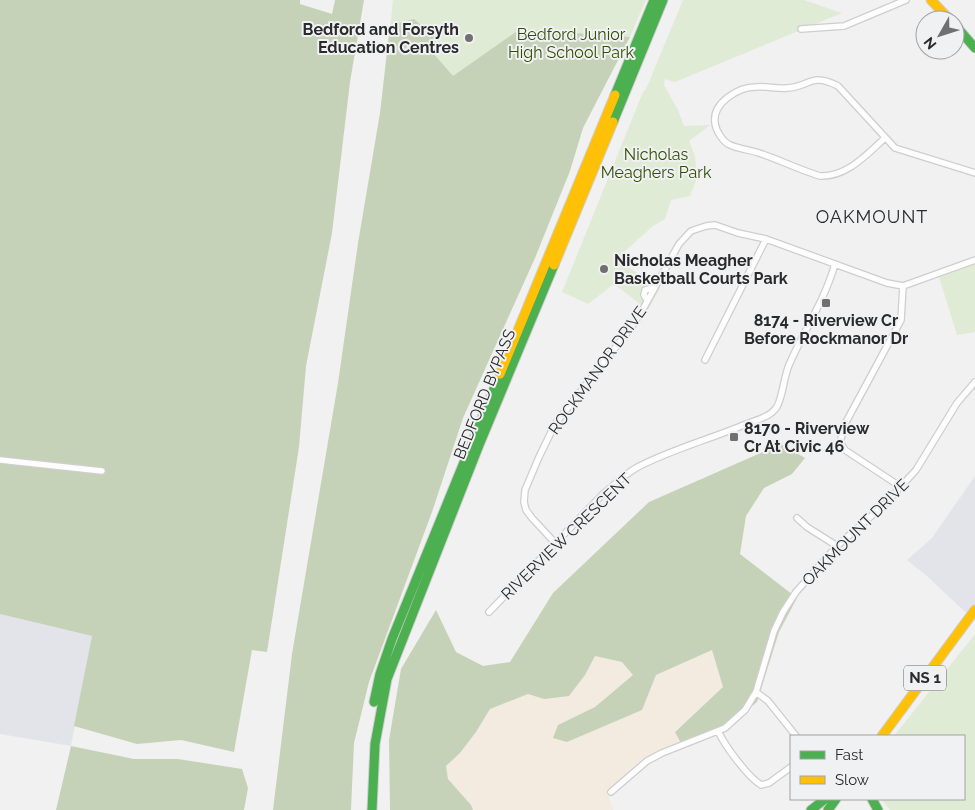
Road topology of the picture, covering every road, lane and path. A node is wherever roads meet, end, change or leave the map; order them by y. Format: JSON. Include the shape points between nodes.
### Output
{"nodes":[{"id":1,"x":654,"y":0,"type":"edge"},
{"id":2,"x":663,"y":0,"type":"edge"},
{"id":3,"x":906,"y":0,"type":"edge"},
{"id":4,"x":931,"y":0,"type":"edge"},
{"id":5,"x":940,"y":10,"type":"edge"},
{"id":6,"x":801,"y":29,"type":"dead end"},
{"id":7,"x":965,"y":36,"type":"edge"},
{"id":8,"x":975,"y":48,"type":"edge"},
{"id":9,"x":885,"y":138,"type":"junction"},
{"id":10,"x":975,"y":173,"type":"edge"},
{"id":11,"x":766,"y":239,"type":"junction"},
{"id":12,"x":975,"y":260,"type":"edge"},
{"id":13,"x":835,"y":264,"type":"junction"},
{"id":14,"x":903,"y":286,"type":"junction"},
{"id":15,"x":705,"y":360,"type":"dead end"},
{"id":16,"x":975,"y":382,"type":"edge"},
{"id":17,"x":0,"y":460,"type":"edge"},
{"id":18,"x":102,"y":471,"type":"dead end"},
{"id":19,"x":901,"y":486,"type":"junction"},
{"id":20,"x":797,"y":518,"type":"dead end"},
{"id":21,"x":556,"y":544,"type":"junction"},
{"id":22,"x":837,"y":546,"type":"junction"},
{"id":23,"x":975,"y":610,"type":"edge"},
{"id":24,"x":489,"y":612,"type":"dead end"},
{"id":25,"x":756,"y":692,"type":"junction"},
{"id":26,"x":718,"y":731,"type":"junction"},
{"id":27,"x":795,"y":735,"type":"edge"},
{"id":28,"x":883,"y":735,"type":"edge"},
{"id":29,"x":790,"y":768,"type":"edge"},
{"id":30,"x":611,"y":792,"type":"dead end"},
{"id":31,"x":824,"y":800,"type":"edge"},
{"id":32,"x":366,"y":810,"type":"edge"},
{"id":33,"x":372,"y":810,"type":"edge"},
{"id":34,"x":811,"y":810,"type":"edge"}],
"edges":[{"from":1,"to":32,"type":"main road","name":"BEDFORD BYPASS","via":[[392,639],[373,709]]},
{"from":2,"to":33,"type":"main road","name":"BEDFORD BYPASS","via":[[479,445],[387,679],[375,739]]},
{"from":3,"to":6,"type":"street","via":[[844,26]]},
{"from":4,"to":5,"type":"main road"},
{"from":7,"to":8,"type":"main road"},
{"from":9,"to":9,"type":"street","via":[[838,86],[827,80],[786,88],[754,86],[722,102],[715,116],[721,136],[728,144],[820,176],[829,176],[851,167]]},
{"from":9,"to":10,"type":"street","via":[[904,152]]},
{"from":11,"to":13,"type":"street","name":"ROCKMANOR DRIVE"},
{"from":11,"to":15,"type":"street"},
{"from":11,"to":21,"type":"street","name":"ROCKMANOR DRIVE","via":[[715,225],[691,231],[679,244],[630,329],[555,424],[525,490],[524,502],[526,510]]},
{"from":12,"to":14,"type":"street"},
{"from":13,"to":14,"type":"street","name":"ROCKMANOR DRIVE"},
{"from":13,"to":21,"type":"street","name":"RIVERVIEW CRESCENT","via":[[818,309],[785,373],[775,410],[635,468],[603,494]]},
{"from":14,"to":19,"type":"street","via":[[900,320],[845,424],[840,442],[845,450]]},
{"from":16,"to":19,"type":"street","name":"OAKMOUNT DRIVE","via":[[956,403],[916,470]]},
{"from":17,"to":18,"type":"street"},
{"from":19,"to":22,"type":"street","name":"OAKMOUNT DRIVE"},
{"from":20,"to":22,"type":"street"},
{"from":21,"to":24,"type":"street","name":"RIVERVIEW CRESCENT"},
{"from":22,"to":25,"type":"street","name":"OAKMOUNT DRIVE","via":[[807,578],[783,612]]},
{"from":23,"to":28,"type":"main road","number":"NS 1"},
{"from":25,"to":26,"type":"street","name":"OAKMOUNT DRIVE","via":[[745,710]]},
{"from":25,"to":27,"type":"street","via":[[768,701]]},
{"from":26,"to":29,"type":"street","via":[[733,754],[761,785],[769,784]]},
{"from":26,"to":30,"type":"street","name":"OAKMOUNT DRIVE","via":[[662,753]]},
{"from":31,"to":34,"type":"main road"}]}
